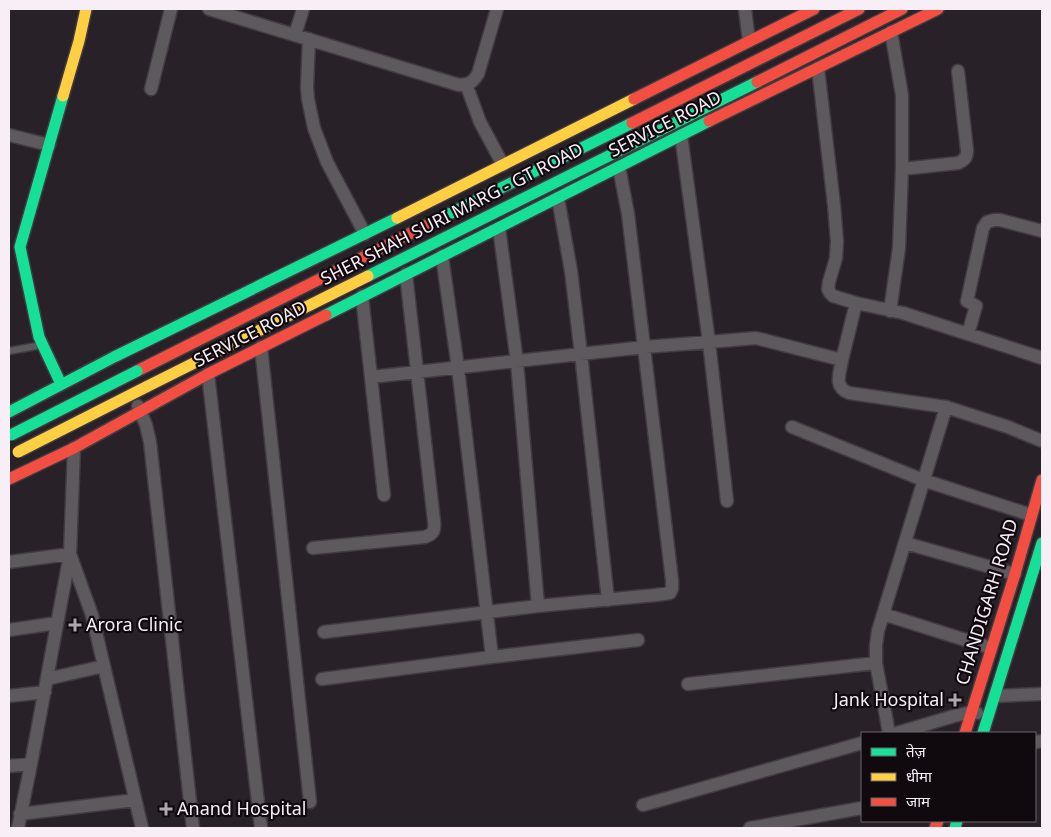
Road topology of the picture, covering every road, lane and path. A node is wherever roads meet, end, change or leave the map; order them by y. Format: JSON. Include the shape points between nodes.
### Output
{"nodes":[{"id":1,"x":86,"y":9,"type":"edge"},
{"id":2,"x":171,"y":9,"type":"edge"},
{"id":3,"x":209,"y":9,"type":"edge"},
{"id":4,"x":303,"y":9,"type":"edge"},
{"id":5,"x":497,"y":9,"type":"edge"},
{"id":6,"x":745,"y":9,"type":"edge"},
{"id":7,"x":814,"y":9,"type":"edge"},
{"id":8,"x":858,"y":9,"type":"edge"},
{"id":9,"x":902,"y":9,"type":"edge"},
{"id":10,"x":938,"y":9,"type":"edge"},
{"id":11,"x":891,"y":32,"type":"junction"},
{"id":12,"x":296,"y":35,"type":"junction"},
{"id":13,"x":309,"y":39,"type":"junction"},
{"id":14,"x":749,"y":41,"type":"junction"},
{"id":15,"x":818,"y":68,"type":"junction"},
{"id":16,"x":958,"y":71,"type":"dead end"},
{"id":17,"x":466,"y":84,"type":"junction"},
{"id":18,"x":151,"y":89,"type":"dead end"},
{"id":19,"x":9,"y":135,"type":"edge"},
{"id":20,"x":681,"y":135,"type":"junction"},
{"id":21,"x":49,"y":145,"type":"junction"},
{"id":22,"x":503,"y":165,"type":"junction"},
{"id":23,"x":619,"y":167,"type":"junction"},
{"id":24,"x":902,"y":169,"type":"junction"},
{"id":25,"x":558,"y":198,"type":"junction"},
{"id":26,"x":499,"y":228,"type":"junction"},
{"id":27,"x":1042,"y":231,"type":"edge"},
{"id":28,"x":365,"y":234,"type":"junction"},
{"id":29,"x":14,"y":246,"type":"edge"},
{"id":30,"x":442,"y":256,"type":"junction"},
{"id":31,"x":406,"y":274,"type":"junction"},
{"id":32,"x":362,"y":296,"type":"junction"},
{"id":33,"x":856,"y":304,"type":"junction"},
{"id":34,"x":890,"y":310,"type":"junction"},
{"id":35,"x":968,"y":334,"type":"junction"},
{"id":36,"x":710,"y":342,"type":"junction"},
{"id":37,"x":42,"y":345,"type":"junction"},
{"id":38,"x":262,"y":347,"type":"junction"},
{"id":39,"x":645,"y":347,"type":"junction"},
{"id":40,"x":9,"y":351,"type":"edge"},
{"id":41,"x":581,"y":354,"type":"junction"},
{"id":42,"x":114,"y":356,"type":"junction"},
{"id":43,"x":1042,"y":358,"type":"edge"},
{"id":44,"x":842,"y":360,"type":"junction"},
{"id":45,"x":516,"y":362,"type":"junction"},
{"id":46,"x":458,"y":368,"type":"junction"},
{"id":47,"x":418,"y":372,"type":"junction"},
{"id":48,"x":208,"y":374,"type":"junction"},
{"id":49,"x":371,"y":377,"type":"junction"},
{"id":50,"x":61,"y":384,"type":"junction"},
{"id":51,"x":42,"y":394,"type":"junction"},
{"id":52,"x":946,"y":407,"type":"junction"},
{"id":53,"x":140,"y":410,"type":"junction"},
{"id":54,"x":9,"y":412,"type":"edge"},
{"id":55,"x":9,"y":420,"type":"edge"},
{"id":56,"x":792,"y":428,"type":"dead end"},
{"id":57,"x":10,"y":436,"type":"edge"},
{"id":58,"x":1042,"y":440,"type":"edge"},
{"id":59,"x":69,"y":450,"type":"junction"},
{"id":60,"x":13,"y":455,"type":"edge"},
{"id":61,"x":24,"y":472,"type":"junction"},
{"id":62,"x":9,"y":479,"type":"edge"},
{"id":63,"x":923,"y":480,"type":"junction"},
{"id":64,"x":1042,"y":480,"type":"edge"},
{"id":65,"x":384,"y":495,"type":"dead end"},
{"id":66,"x":727,"y":501,"type":"dead end"},
{"id":67,"x":1031,"y":515,"type":"junction"},
{"id":68,"x":1042,"y":543,"type":"edge"},
{"id":69,"x":905,"y":544,"type":"junction"},
{"id":70,"x":313,"y":548,"type":"dead end"},
{"id":71,"x":70,"y":554,"type":"junction"},
{"id":72,"x":9,"y":562,"type":"edge"},
{"id":73,"x":1015,"y":574,"type":"junction"},
{"id":74,"x":608,"y":600,"type":"junction"},
{"id":75,"x":538,"y":606,"type":"junction"},
{"id":76,"x":486,"y":613,"type":"junction"},
{"id":77,"x":883,"y":614,"type":"junction"},
{"id":78,"x":57,"y":623,"type":"junction"},
{"id":79,"x":9,"y":630,"type":"edge"},
{"id":80,"x":324,"y":632,"type":"dead end"},
{"id":81,"x":638,"y":640,"type":"dead end"},
{"id":82,"x":991,"y":648,"type":"junction"},
{"id":83,"x":492,"y":657,"type":"junction"},
{"id":84,"x":876,"y":663,"type":"junction"},
{"id":85,"x":104,"y":666,"type":"junction"},
{"id":86,"x":47,"y":679,"type":"junction"},
{"id":87,"x":322,"y":679,"type":"dead end"},
{"id":88,"x":688,"y":684,"type":"dead end"},
{"id":89,"x":44,"y":692,"type":"junction"},
{"id":90,"x":1042,"y":694,"type":"edge"},
{"id":91,"x":9,"y":696,"type":"edge"},
{"id":92,"x":995,"y":696,"type":"junction"},
{"id":93,"x":972,"y":712,"type":"junction"},
{"id":94,"x":989,"y":714,"type":"junction"},
{"id":95,"x":889,"y":732,"type":"edge"},
{"id":96,"x":900,"y":732,"type":"edge"},
{"id":97,"x":965,"y":732,"type":"edge"},
{"id":98,"x":983,"y":732,"type":"edge"},
{"id":99,"x":861,"y":743,"type":"edge"},
{"id":100,"x":31,"y":764,"type":"junction"},
{"id":101,"x":9,"y":766,"type":"edge"},
{"id":102,"x":135,"y":800,"type":"junction"},
{"id":103,"x":310,"y":802,"type":"dead end"},
{"id":104,"x":643,"y":805,"type":"dead end"},
{"id":105,"x":861,"y":808,"type":"edge"},
{"id":106,"x":20,"y":814,"type":"junction"},
{"id":107,"x":18,"y":828,"type":"edge"},
{"id":108,"x":142,"y":828,"type":"edge"},
{"id":109,"x":193,"y":828,"type":"edge"},
{"id":110,"x":261,"y":828,"type":"edge"},
{"id":111,"x":750,"y":828,"type":"edge"}],
"edges":[{"from":1,"to":21,"type":"main road"},
{"from":2,"to":18,"type":"street"},
{"from":3,"to":12,"type":"street"},
{"from":4,"to":12,"type":"street"},
{"from":5,"to":17,"type":"street","via":[[478,74]]},
{"from":6,"to":14,"type":"street"},
{"from":7,"to":14,"type":"main road","name":"SERVICE ROAD"},
{"from":8,"to":57,"type":"main road","name":"SHER SHAH SURI MARG - GT ROAD","bridge":true},
{"from":9,"to":60,"type":"main road","name":"SHER SHAH SURI MARG - GT ROAD","bridge":true},
{"from":10,"to":11,"type":"main road","name":"SERVICE ROAD"},
{"from":11,"to":15,"type":"main road","name":"SERVICE ROAD"},
{"from":11,"to":24,"type":"street","via":[[902,95]]},
{"from":12,"to":13,"type":"street"},
{"from":13,"to":17,"type":"street","via":[[459,85]]},
{"from":13,"to":28,"type":"street","via":[[307,87],[314,128],[327,162]]},
{"from":14,"to":22,"type":"main road","name":"SERVICE ROAD"},
{"from":15,"to":20,"type":"main road","name":"SERVICE ROAD"},
{"from":15,"to":33,"type":"street","via":[[837,241],[828,289],[833,296]]},
{"from":16,"to":24,"type":"street","via":[[966,158],[958,163]]},
{"from":17,"to":22,"type":"street","via":[[480,122]]},
{"from":19,"to":21,"type":"street"},
{"from":20,"to":23,"type":"main road","name":"SERVICE ROAD"},
{"from":20,"to":36,"type":"street"},
{"from":21,"to":29,"type":"main road"},
{"from":22,"to":28,"type":"main road","name":"SERVICE ROAD"},
{"from":23,"to":25,"type":"main road","name":"SERVICE ROAD"},
{"from":23,"to":39,"type":"street"},
{"from":24,"to":34,"type":"street","via":[[899,248]]},
{"from":25,"to":26,"type":"main road","name":"SERVICE ROAD"},
{"from":25,"to":41,"type":"street"},
{"from":26,"to":30,"type":"main road","name":"SERVICE ROAD"},
{"from":26,"to":45,"type":"street"},
{"from":27,"to":35,"type":"street","via":[[1000,220],[987,222],[967,302],[976,306]]},
{"from":28,"to":42,"type":"main road","name":"SERVICE ROAD"},
{"from":29,"to":37,"type":"main road"},
{"from":30,"to":31,"type":"main road","name":"SERVICE ROAD"},
{"from":30,"to":46,"type":"street"},
{"from":31,"to":32,"type":"main road","name":"SERVICE ROAD"},
{"from":31,"to":47,"type":"street"},
{"from":32,"to":38,"type":"main road","name":"SERVICE ROAD"},
{"from":32,"to":49,"type":"street"},
{"from":33,"to":34,"type":"street"},
{"from":33,"to":44,"type":"street"},
{"from":34,"to":35,"type":"street"},
{"from":35,"to":43,"type":"street"},
{"from":36,"to":39,"type":"street"},
{"from":36,"to":44,"type":"street","via":[[756,338]]},
{"from":36,"to":66,"type":"street"},
{"from":37,"to":40,"type":"lane"},
{"from":37,"to":50,"type":"main road"},
{"from":38,"to":48,"type":"main road","name":"SERVICE ROAD"},
{"from":38,"to":103,"type":"street"},
{"from":39,"to":41,"type":"street"},
{"from":39,"to":74,"type":"street","via":[[672,589],[665,594]]},
{"from":41,"to":45,"type":"street"},
{"from":41,"to":74,"type":"street"},
{"from":42,"to":50,"type":"main road","name":"SERVICE ROAD"},
{"from":42,"to":53,"type":"street"},
{"from":44,"to":52,"type":"street","via":[[839,385],[844,391]]},
{"from":45,"to":46,"type":"street"},
{"from":45,"to":75,"type":"street"},
{"from":46,"to":47,"type":"street"},
{"from":46,"to":76,"type":"street"},
{"from":47,"to":49,"type":"street"},
{"from":47,"to":70,"type":"street","via":[[434,532],[425,537]]},
{"from":48,"to":53,"type":"main road","name":"SERVICE ROAD"},
{"from":48,"to":110,"type":"street"},
{"from":49,"to":65,"type":"street"},
{"from":50,"to":51,"type":"main road","name":"SERVICE ROAD"},
{"from":51,"to":54,"type":"main road","name":"SERVICE ROAD"},
{"from":51,"to":59,"type":"main road","via":[[32,418],[35,430],[52,449]]},
{"from":52,"to":58,"type":"street"},
{"from":52,"to":63,"type":"street"},
{"from":53,"to":59,"type":"main road","name":"SERVICE ROAD"},
{"from":53,"to":109,"type":"street","via":[[150,442]]},
{"from":55,"to":61,"type":"main road","via":[[24,430],[30,440],[30,462]]},
{"from":56,"to":63,"type":"street"},
{"from":59,"to":61,"type":"main road","name":"SERVICE ROAD"},
{"from":59,"to":71,"type":"street"},
{"from":61,"to":62,"type":"main road","name":"SERVICE ROAD"},
{"from":63,"to":67,"type":"street"},
{"from":63,"to":69,"type":"street"},
{"from":64,"to":67,"type":"main road","name":"CHANDIGARH ROAD"},
{"from":67,"to":73,"type":"main road","name":"CHANDIGARH ROAD"},
{"from":68,"to":92,"type":"main road","name":"CHANDIGARH ROAD"},
{"from":69,"to":73,"type":"street"},
{"from":69,"to":77,"type":"street"},
{"from":71,"to":72,"type":"street"},
{"from":71,"to":78,"type":"street"},
{"from":71,"to":85,"type":"street","via":[[92,615]]},
{"from":73,"to":82,"type":"main road","name":"CHANDIGARH ROAD"},
{"from":74,"to":75,"type":"street"},
{"from":75,"to":76,"type":"street"},
{"from":76,"to":80,"type":"street"},
{"from":76,"to":83,"type":"street"},
{"from":77,"to":82,"type":"street"},
{"from":77,"to":84,"type":"street","via":[[878,631]]},
{"from":78,"to":79,"type":"street"},
{"from":78,"to":86,"type":"street"},
{"from":81,"to":83,"type":"street"},
{"from":82,"to":93,"type":"main road","name":"CHANDIGARH ROAD"},
{"from":83,"to":87,"type":"street"},
{"from":84,"to":88,"type":"street"},
{"from":84,"to":95,"type":"street"},
{"from":85,"to":86,"type":"street"},
{"from":85,"to":102,"type":"street"},
{"from":86,"to":89,"type":"street"},
{"from":89,"to":91,"type":"street"},
{"from":89,"to":100,"type":"street"},
{"from":90,"to":92,"type":"street"},
{"from":92,"to":94,"type":"main road","name":"CHANDIGARH ROAD"},
{"from":93,"to":94,"type":"street"},
{"from":93,"to":96,"type":"street"},
{"from":93,"to":97,"type":"main road","name":"CHANDIGARH ROAD"},
{"from":94,"to":98,"type":"main road","name":"CHANDIGARH ROAD"},
{"from":99,"to":104,"type":"street"},
{"from":100,"to":101,"type":"street"},
{"from":100,"to":106,"type":"street"},
{"from":102,"to":106,"type":"street"},
{"from":102,"to":108,"type":"street"},
{"from":105,"to":111,"type":"street"},
{"from":106,"to":107,"type":"street"}]}
